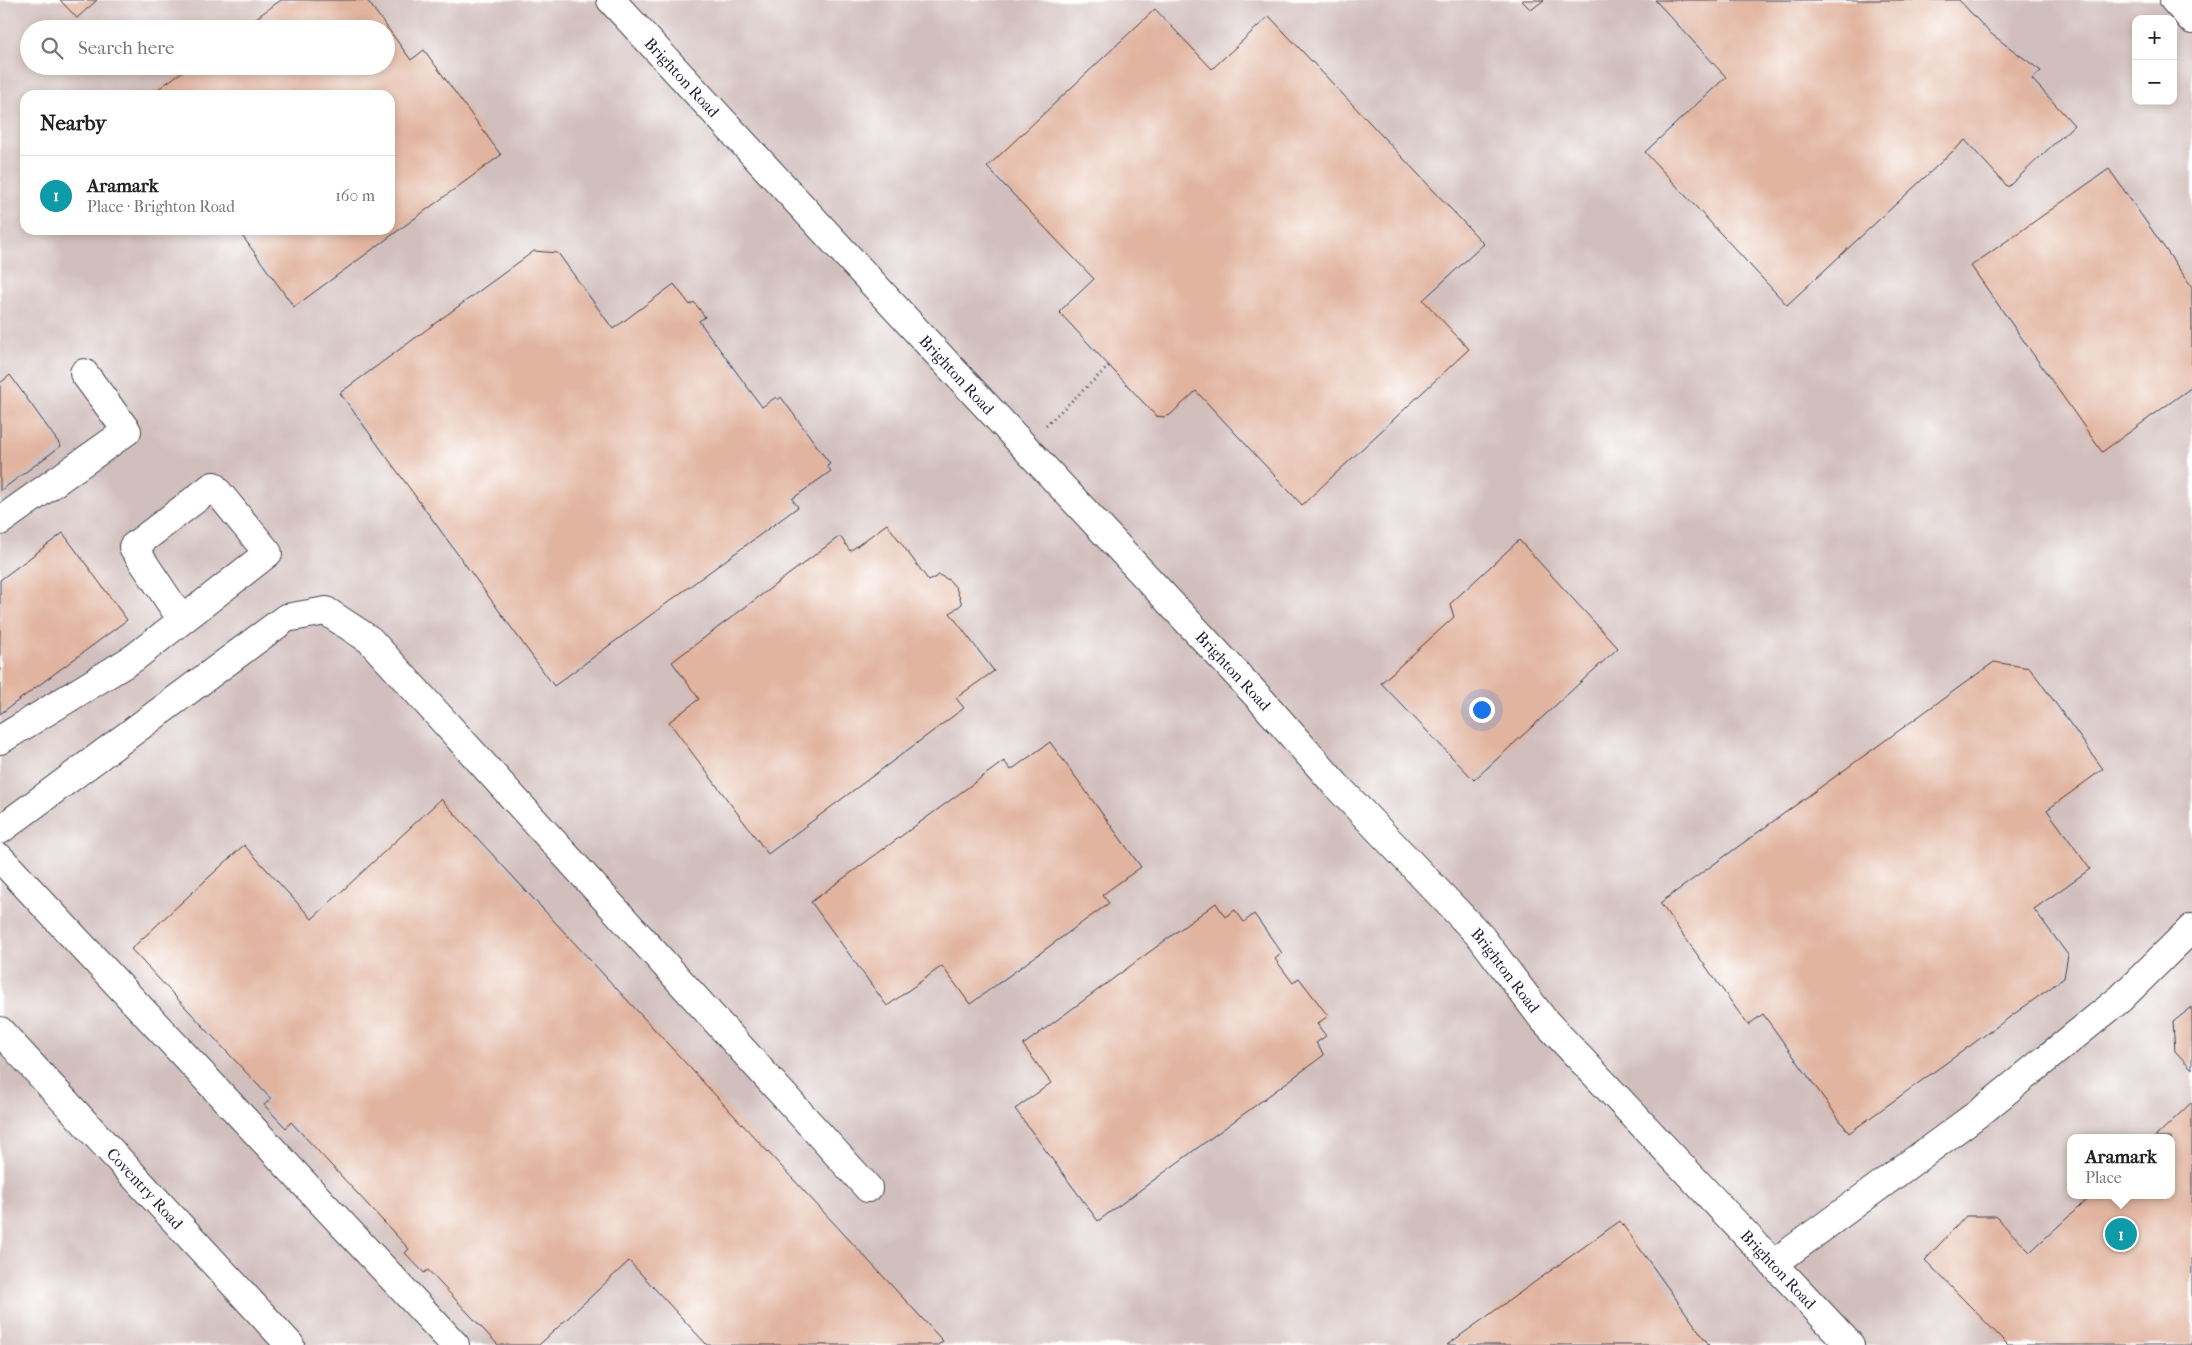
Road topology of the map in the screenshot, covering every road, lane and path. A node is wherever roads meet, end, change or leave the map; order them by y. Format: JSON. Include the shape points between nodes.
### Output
{"nodes":[{"id":1,"x":611,"y":0,"type":"edge"},
{"id":2,"x":2174,"y":0,"type":"edge"},
{"id":3,"x":2192,"y":20,"type":"edge"},
{"id":4,"x":1110,"y":366,"type":"dead end"},
{"id":5,"x":84,"y":373,"type":"dead end"},
{"id":6,"x":1025,"y":446,"type":"junction"},
{"id":7,"x":0,"y":521,"type":"edge"},
{"id":8,"x":182,"y":620,"type":"junction"},
{"id":9,"x":0,"y":740,"type":"edge"},
{"id":10,"x":0,"y":830,"type":"edge"},
{"id":11,"x":0,"y":858,"type":"edge"},
{"id":12,"x":2188,"y":939,"type":"edge"},
{"id":13,"x":0,"y":1031,"type":"edge"},
{"id":14,"x":868,"y":1188,"type":"dead end"},
{"id":15,"x":1773,"y":1264,"type":"junction"},
{"id":16,"x":290,"y":1345,"type":"edge"},
{"id":17,"x":455,"y":1345,"type":"edge"},
{"id":18,"x":1850,"y":1345,"type":"edge"}],
"edges":[{"from":1,"to":6,"type":"street","name":"Brighton Road"},
{"from":2,"to":3,"type":"street"},
{"from":4,"to":6,"type":"path"},
{"from":5,"to":7,"type":"street","via":[[127,430]]},
{"from":6,"to":15,"type":"street","name":"Brighton Road","via":[[1262,700],[1335,784],[1481,937],[1543,1019]]},
{"from":8,"to":8,"type":"street","via":[[268,553],[212,486],[133,547]]},
{"from":8,"to":9,"type":"street","via":[[134,658]]},
{"from":10,"to":14,"type":"street","via":[[286,618],[326,611],[370,640]]},
{"from":11,"to":17,"type":"street"},
{"from":12,"to":15,"type":"street","via":[[2120,999],[1983,1110]]},
{"from":13,"to":16,"type":"street","name":"Coventry Road"},
{"from":15,"to":18,"type":"street","name":"Brighton Road"}]}
